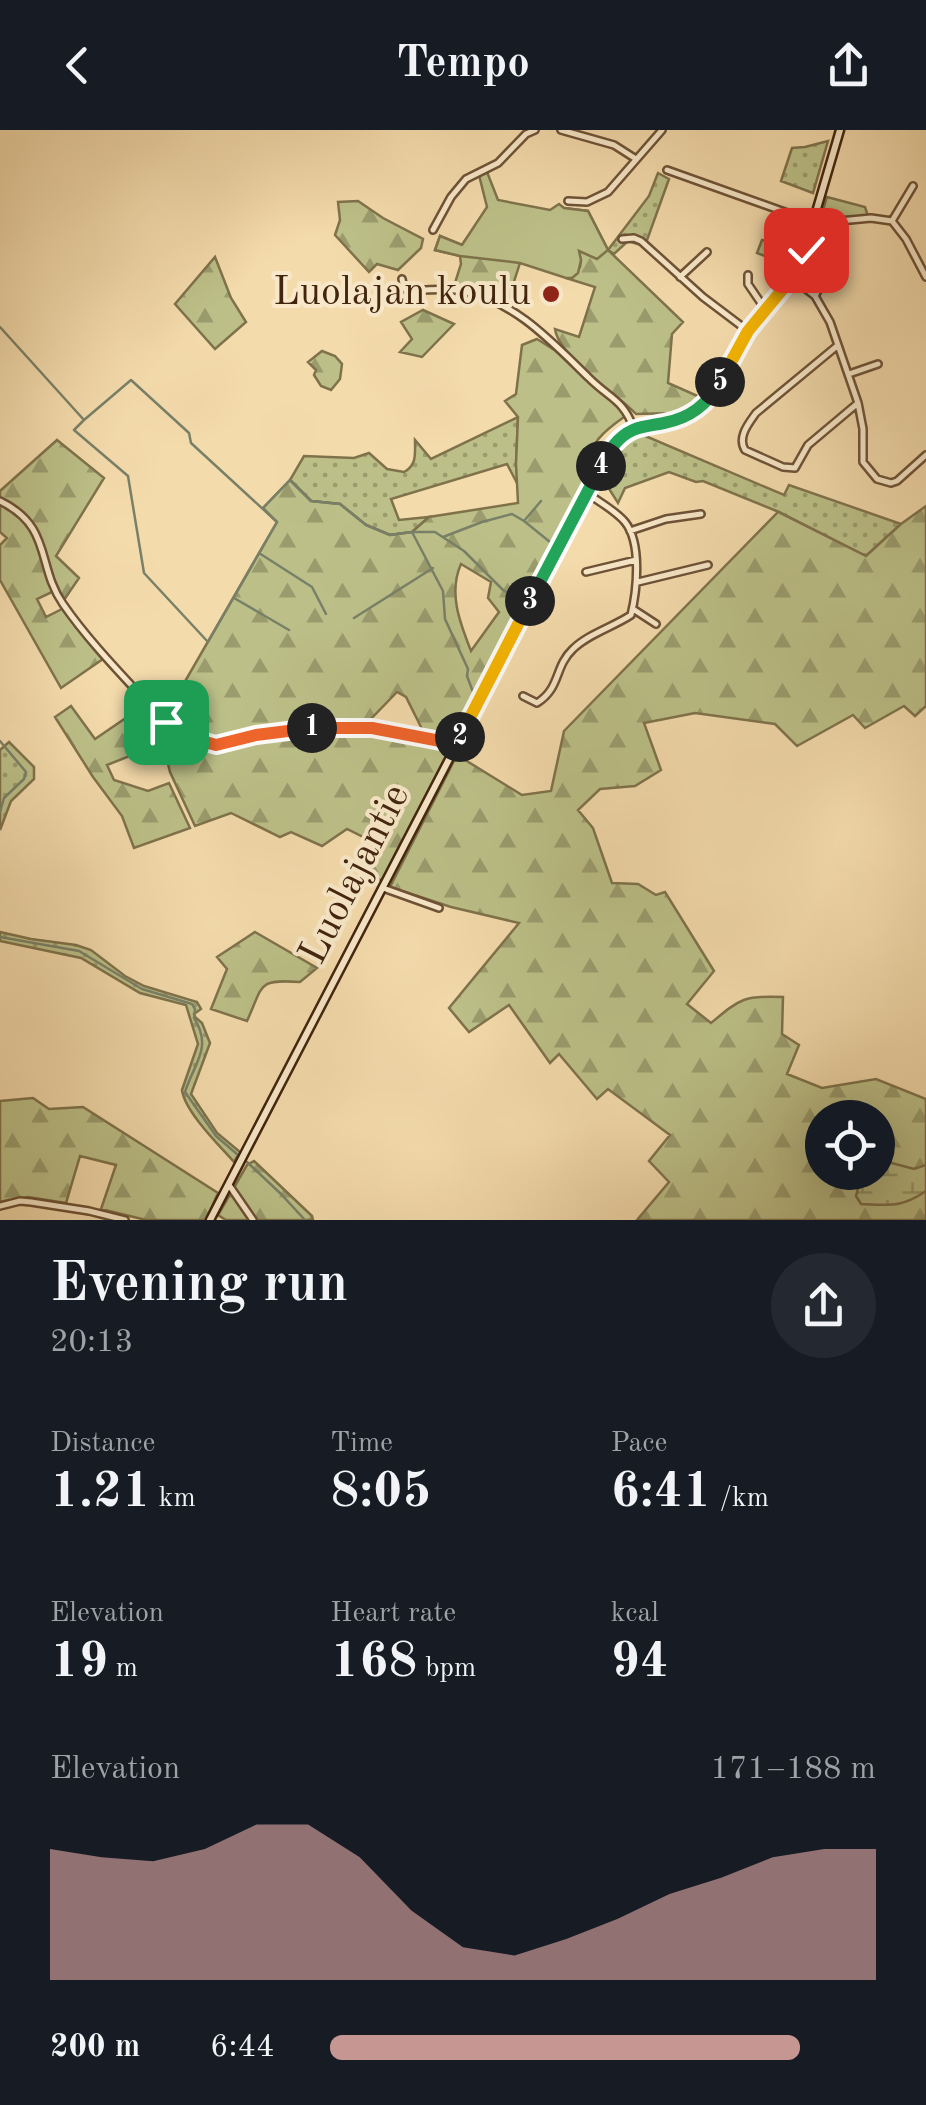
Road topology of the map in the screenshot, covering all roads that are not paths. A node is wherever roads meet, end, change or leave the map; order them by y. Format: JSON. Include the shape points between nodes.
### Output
{"nodes":[{"id":1,"x":535,"y":130,"type":"edge"},
{"id":2,"x":561,"y":130,"type":"edge"},
{"id":3,"x":662,"y":130,"type":"edge"},
{"id":4,"x":840,"y":130,"type":"edge"},
{"id":5,"x":636,"y":159,"type":"junction"},
{"id":6,"x":668,"y":170,"type":"dead end"},
{"id":7,"x":913,"y":186,"type":"dead end"},
{"id":8,"x":568,"y":201,"type":"dead end"},
{"id":9,"x":814,"y":220,"type":"junction"},
{"id":10,"x":892,"y":221,"type":"junction"},
{"id":11,"x":433,"y":230,"type":"dead end"},
{"id":12,"x":622,"y":238,"type":"dead end"},
{"id":13,"x":707,"y":252,"type":"dead end"},
{"id":14,"x":748,"y":275,"type":"dead end"},
{"id":15,"x":826,"y":276,"type":"dead end"},
{"id":16,"x":926,"y":276,"type":"edge"},
{"id":17,"x":680,"y":277,"type":"junction"},
{"id":18,"x":792,"y":278,"type":"junction"},
{"id":19,"x":402,"y":279,"type":"dead end"},
{"id":20,"x":814,"y":296,"type":"junction"},
{"id":21,"x":765,"y":310,"type":"junction"},
{"id":22,"x":748,"y":331,"type":"junction"},
{"id":23,"x":837,"y":346,"type":"junction"},
{"id":24,"x":878,"y":364,"type":"dead end"},
{"id":25,"x":848,"y":374,"type":"junction"},
{"id":26,"x":858,"y":404,"type":"junction"},
{"id":27,"x":634,"y":429,"type":"junction"},
{"id":28,"x":926,"y":455,"type":"edge"},
{"id":29,"x":586,"y":493,"type":"junction"},
{"id":30,"x":0,"y":501,"type":"edge"},
{"id":31,"x":702,"y":514,"type":"dead end"},
{"id":32,"x":630,"y":531,"type":"junction"},
{"id":33,"x":636,"y":560,"type":"junction"},
{"id":34,"x":708,"y":565,"type":"dead end"},
{"id":35,"x":586,"y":572,"type":"dead end"},
{"id":36,"x":637,"y":582,"type":"junction"},
{"id":37,"x":632,"y":612,"type":"junction"},
{"id":38,"x":656,"y":624,"type":"dead end"},
{"id":39,"x":523,"y":696,"type":"dead end"},
{"id":40,"x":456,"y":744,"type":"junction"},
{"id":41,"x":384,"y":888,"type":"junction"},
{"id":42,"x":439,"y":908,"type":"dead end"},
{"id":43,"x":229,"y":1185,"type":"junction"},
{"id":44,"x":0,"y":1206,"type":"edge"},
{"id":45,"x":125,"y":1220,"type":"edge"},
{"id":46,"x":210,"y":1220,"type":"edge"},
{"id":47,"x":253,"y":1220,"type":"edge"}],
"edges":[{"from":1,"to":11,"type":"street","via":[[498,163],[466,179]]},
{"from":2,"to":5,"type":"street","via":[[614,145]]},
{"from":3,"to":5,"type":"street"},
{"from":4,"to":9,"type":"main road"},
{"from":5,"to":8,"type":"street","via":[[608,192],[587,202]]},
{"from":6,"to":9,"type":"street"},
{"from":7,"to":10,"type":"street"},
{"from":9,"to":10,"type":"street"},
{"from":9,"to":18,"type":"main road"},
{"from":10,"to":16,"type":"street"},
{"from":12,"to":17,"type":"street","via":[[640,241]]},
{"from":13,"to":17,"type":"street"},
{"from":14,"to":21,"type":"street"},
{"from":15,"to":20,"type":"street"},
{"from":17,"to":22,"type":"street"},
{"from":18,"to":20,"type":"street"},
{"from":18,"to":21,"type":"main road"},
{"from":19,"to":27,"type":"street","via":[[408,292],[462,291],[515,313],[623,406]]},
{"from":20,"to":23,"type":"street"},
{"from":21,"to":22,"type":"main road"},
{"from":22,"to":27,"type":"main road","via":[[716,390],[695,412]]},
{"from":23,"to":25,"type":"street"},
{"from":23,"to":26,"type":"street","via":[[766,403],[741,440],[745,450],[795,468],[808,444]]},
{"from":24,"to":25,"type":"street"},
{"from":25,"to":26,"type":"street"},
{"from":26,"to":28,"type":"street","via":[[863,462],[877,479],[891,484]]},
{"from":27,"to":29,"type":"main road","name":"Luolajantie","via":[[609,452]]},
{"from":29,"to":32,"type":"street"},
{"from":29,"to":40,"type":"main road","name":"Luolajantie"},
{"from":30,"to":40,"type":"street","via":[[22,515],[40,540],[64,606],[166,722],[216,745],[289,729],[355,727]]},
{"from":31,"to":32,"type":"street"},
{"from":32,"to":33,"type":"street"},
{"from":33,"to":35,"type":"street"},
{"from":33,"to":36,"type":"street"},
{"from":34,"to":36,"type":"street"},
{"from":36,"to":37,"type":"street"},
{"from":37,"to":38,"type":"street"},
{"from":37,"to":39,"type":"street","via":[[575,646],[543,700]]},
{"from":40,"to":41,"type":"main road","name":"Luolajantie"},
{"from":41,"to":42,"type":"street"},
{"from":41,"to":43,"type":"main road","name":"Luolajantie"},
{"from":43,"to":46,"type":"main road","name":"Luolajantie"},
{"from":43,"to":47,"type":"street"},
{"from":44,"to":45,"type":"street","via":[[32,1202]]}]}
